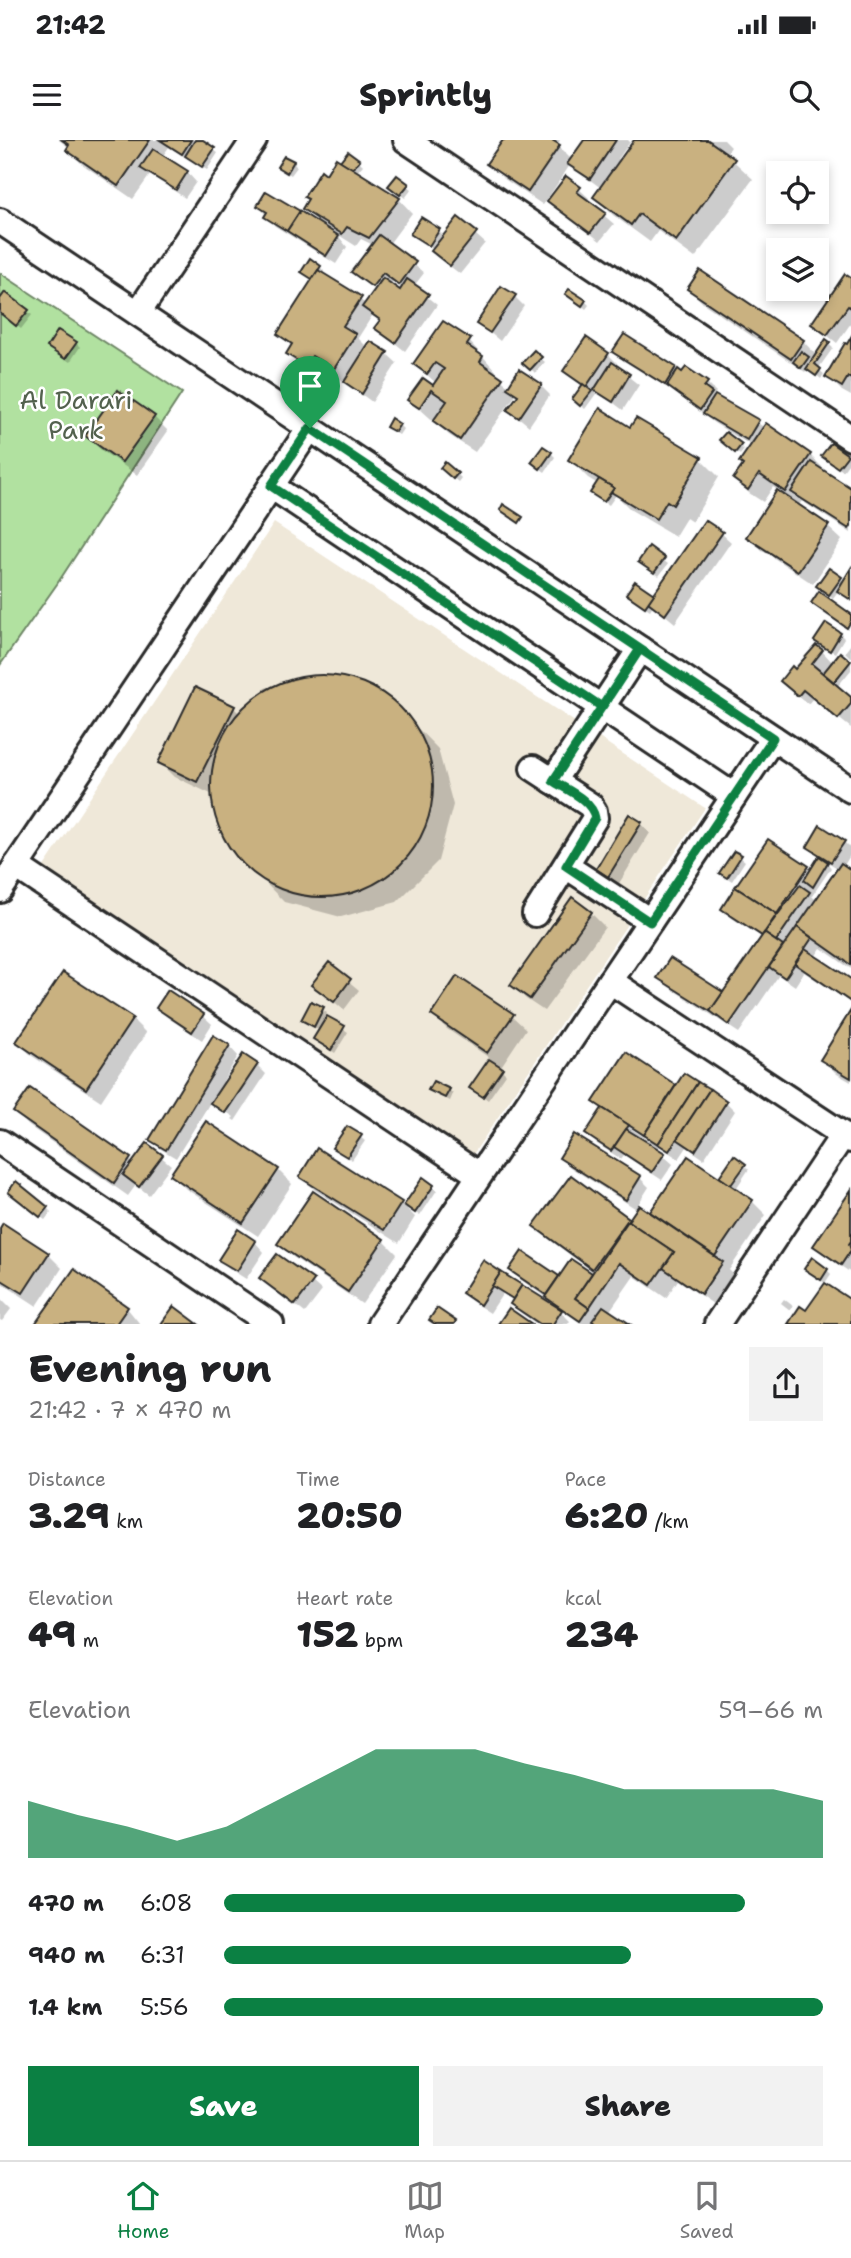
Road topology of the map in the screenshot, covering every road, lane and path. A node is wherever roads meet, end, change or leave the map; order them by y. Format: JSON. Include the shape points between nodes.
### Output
{"nodes":[{"id":1,"x":254,"y":140,"type":"edge"},
{"id":2,"x":406,"y":140,"type":"edge"},
{"id":3,"x":0,"y":221,"type":"edge"},
{"id":4,"x":138,"y":313,"type":"junction"},
{"id":5,"x":310,"y":428,"type":"junction"},
{"id":6,"x":851,"y":438,"type":"edge"},
{"id":7,"x":271,"y":486,"type":"junction"},
{"id":8,"x":640,"y":649,"type":"junction"},
{"id":9,"x":602,"y":707,"type":"junction"},
{"id":10,"x":773,"y":738,"type":"junction"},
{"id":11,"x":851,"y":790,"type":"edge"},
{"id":12,"x":734,"y":796,"type":"junction"},
{"id":13,"x":16,"y":866,"type":"junction"},
{"id":14,"x":566,"y":866,"type":"junction"},
{"id":15,"x":0,"y":890,"type":"edge"},
{"id":16,"x":535,"y":914,"type":"dead end"},
{"id":17,"x":650,"y":922,"type":"junction"},
{"id":18,"x":610,"y":981,"type":"junction"},
{"id":19,"x":847,"y":1138,"type":"edge"},
{"id":20,"x":0,"y":1142,"type":"edge"},
{"id":21,"x":479,"y":1175,"type":"junction"},
{"id":22,"x":271,"y":1324,"type":"edge"},
{"id":23,"x":380,"y":1324,"type":"edge"},
{"id":24,"x":717,"y":1324,"type":"edge"}],
"edges":[{"from":1,"to":4,"type":"street"},
{"from":2,"to":6,"type":"street"},
{"from":3,"to":4,"type":"street"},
{"from":4,"to":5,"type":"street"},
{"from":5,"to":7,"type":"street"},
{"from":5,"to":8,"type":"street"},
{"from":7,"to":9,"type":"street"},
{"from":7,"to":13,"type":"street"},
{"from":8,"to":9,"type":"street"},
{"from":8,"to":10,"type":"street"},
{"from":9,"to":12,"type":"street"},
{"from":9,"to":14,"type":"street","via":[[543,775],[594,811],[595,818]]},
{"from":10,"to":11,"type":"street"},
{"from":10,"to":12,"type":"street"},
{"from":12,"to":17,"type":"street"},
{"from":13,"to":15,"type":"street"},
{"from":13,"to":21,"type":"street"},
{"from":14,"to":16,"type":"street"},
{"from":14,"to":17,"type":"street"},
{"from":17,"to":18,"type":"street"},
{"from":18,"to":19,"type":"street"},
{"from":18,"to":21,"type":"street"},
{"from":19,"to":24,"type":"street"},
{"from":20,"to":22,"type":"street"},
{"from":21,"to":23,"type":"street"}]}
